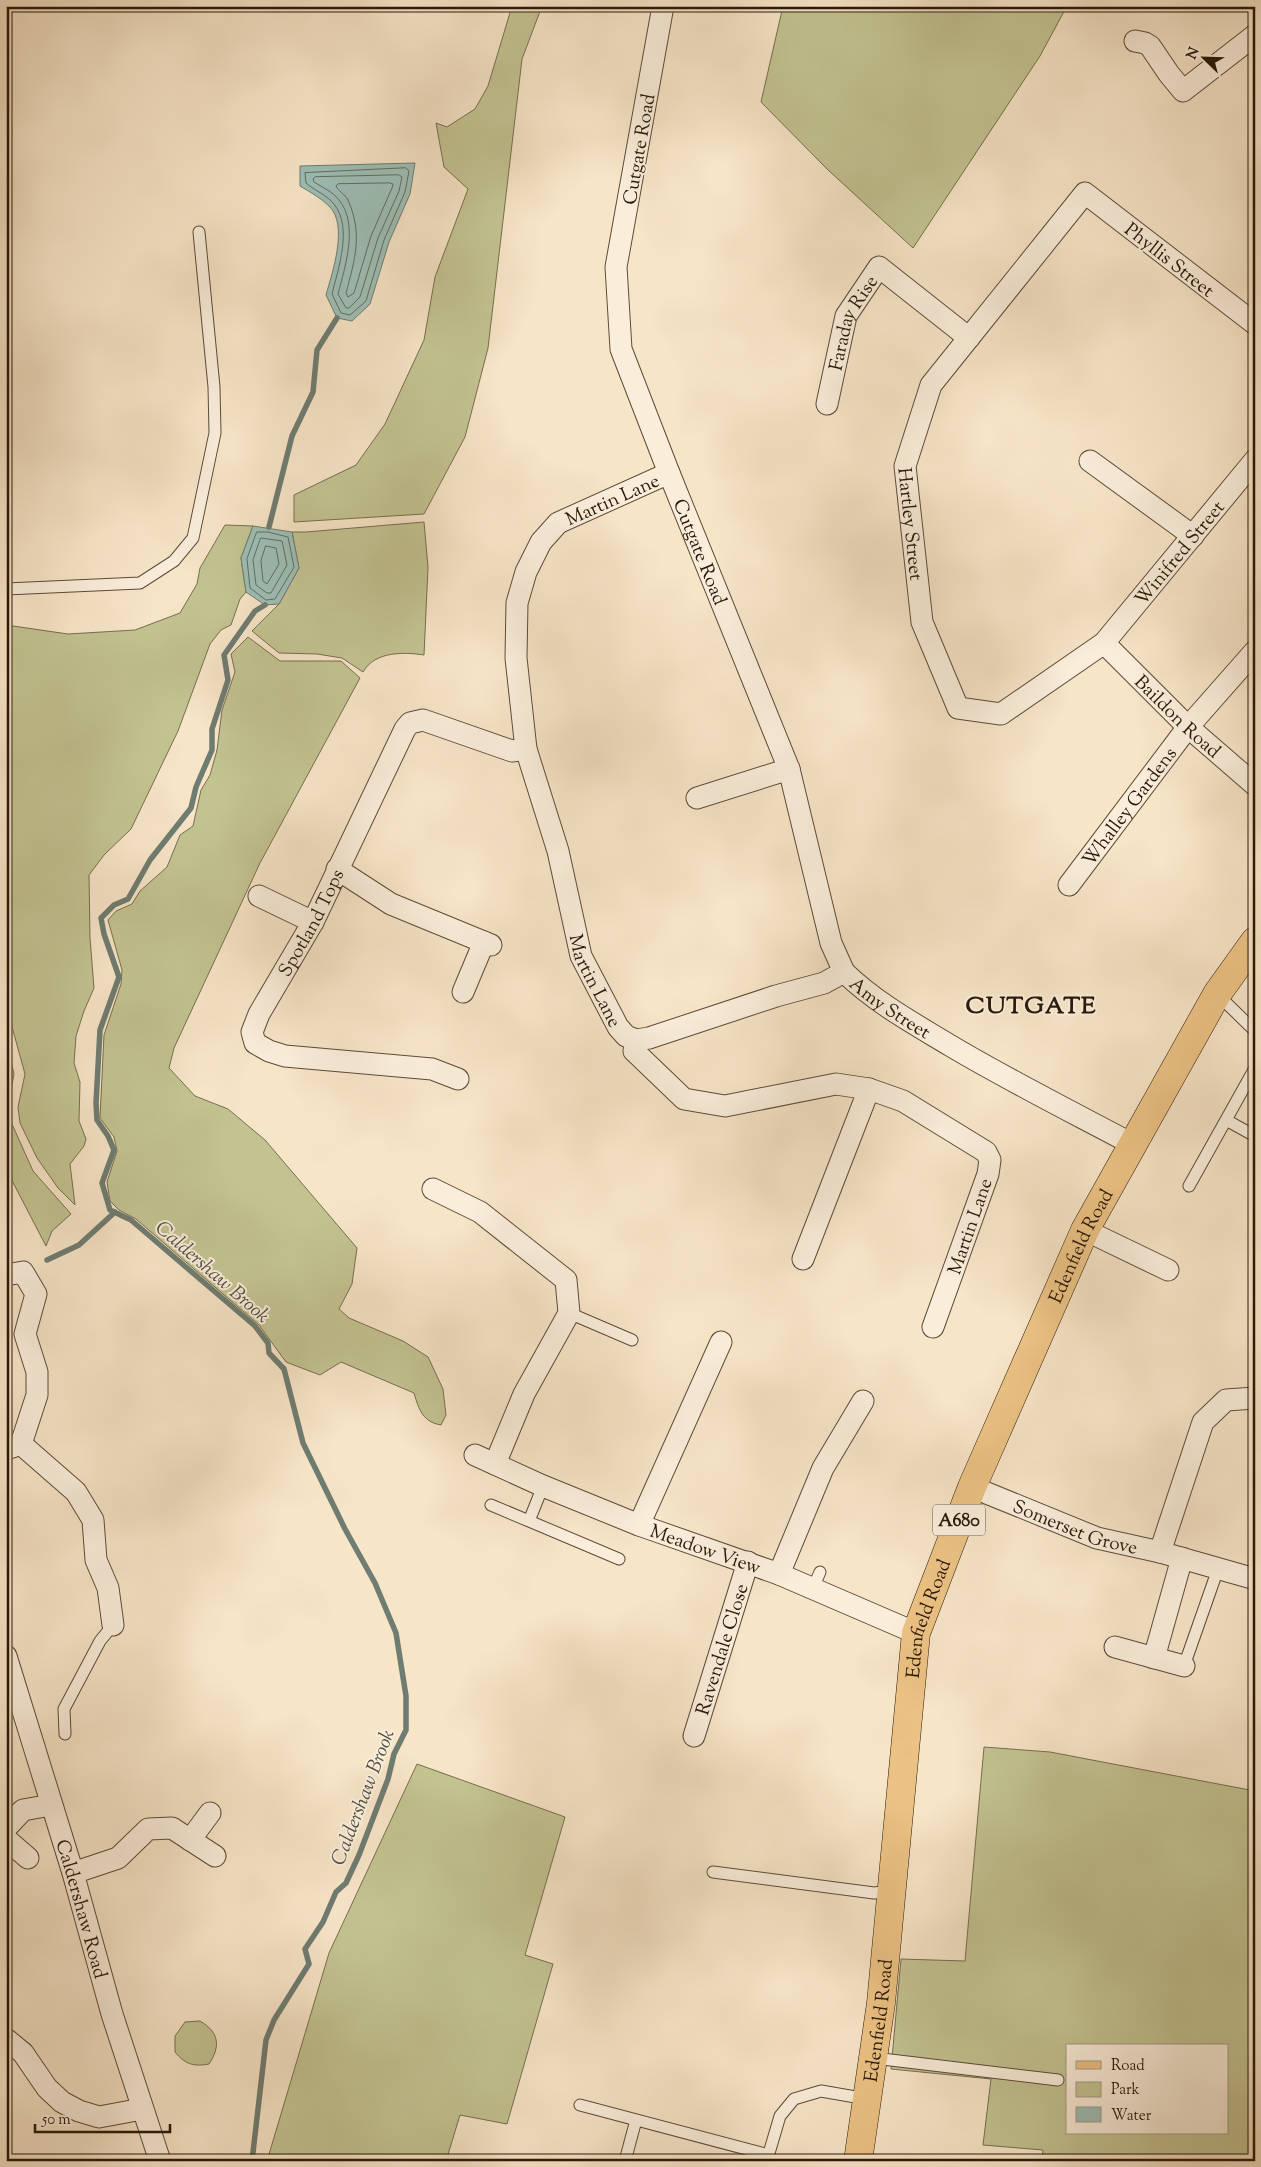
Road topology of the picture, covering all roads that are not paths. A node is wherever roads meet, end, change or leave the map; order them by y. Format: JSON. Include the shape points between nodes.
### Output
{"nodes":[{"id":1,"x":663,"y":6,"type":"edge"},
{"id":2,"x":1255,"y":35,"type":"edge"},
{"id":3,"x":1135,"y":41,"type":"dead end"},
{"id":4,"x":1085,"y":193,"type":"joint"},
{"id":5,"x":199,"y":232,"type":"dead end"},
{"id":6,"x":1255,"y":324,"type":"edge"},
{"id":7,"x":969,"y":338,"type":"junction"},
{"id":8,"x":827,"y":404,"type":"dead end"},
{"id":9,"x":1255,"y":460,"type":"edge"},
{"id":10,"x":1090,"y":461,"type":"dead end"},
{"id":11,"x":669,"y":474,"type":"junction"},
{"id":12,"x":1193,"y":536,"type":"junction"},
{"id":13,"x":6,"y":589,"type":"edge"},
{"id":14,"x":1104,"y":643,"type":"junction"},
{"id":15,"x":1255,"y":651,"type":"edge"},
{"id":16,"x":1188,"y":727,"type":"junction"},
{"id":17,"x":526,"y":749,"type":"junction"},
{"id":18,"x":788,"y":769,"type":"junction"},
{"id":19,"x":1255,"y":784,"type":"edge"},
{"id":20,"x":697,"y":798,"type":"dead end"},
{"id":21,"x":337,"y":870,"type":"junction"},
{"id":22,"x":1069,"y":885,"type":"dead end"},
{"id":23,"x":259,"y":896,"type":"dead end"},
{"id":24,"x":313,"y":922,"type":"junction"},
{"id":25,"x":1255,"y":941,"type":"edge"},
{"id":26,"x":844,"y":972,"type":"junction"},
{"id":27,"x":463,"y":992,"type":"dead end"},
{"id":28,"x":1217,"y":994,"type":"junction"},
{"id":29,"x":1255,"y":1031,"type":"edge"},
{"id":30,"x":636,"y":1040,"type":"junction"},
{"id":31,"x":1255,"y":1068,"type":"edge"},
{"id":32,"x":458,"y":1079,"type":"dead end"},
{"id":33,"x":869,"y":1089,"type":"junction"},
{"id":34,"x":1226,"y":1120,"type":"junction"},
{"id":35,"x":1255,"y":1136,"type":"edge"},
{"id":36,"x":1132,"y":1144,"type":"junction"},
{"id":37,"x":1189,"y":1186,"type":"dead end"},
{"id":38,"x":433,"y":1189,"type":"dead end"},
{"id":39,"x":1085,"y":1230,"type":"junction"},
{"id":40,"x":803,"y":1259,"type":"dead end"},
{"id":41,"x":1168,"y":1270,"type":"dead end"},
{"id":42,"x":6,"y":1275,"type":"edge"},
{"id":43,"x":569,"y":1313,"type":"junction"},
{"id":44,"x":933,"y":1327,"type":"dead end"},
{"id":45,"x":632,"y":1340,"type":"dead end"},
{"id":46,"x":721,"y":1342,"type":"dead end"},
{"id":47,"x":1255,"y":1398,"type":"edge"},
{"id":48,"x":864,"y":1401,"type":"dead end"},
{"id":49,"x":14,"y":1446,"type":"edge"},
{"id":50,"x":475,"y":1455,"type":"dead end"},
{"id":51,"x":495,"y":1464,"type":"junction"},
{"id":52,"x":543,"y":1486,"type":"junction"},
{"id":53,"x":972,"y":1487,"type":"junction"},
{"id":54,"x":491,"y":1505,"type":"dead end"},
{"id":55,"x":529,"y":1521,"type":"junction"},
{"id":56,"x":639,"y":1525,"type":"junction"},
{"id":57,"x":1160,"y":1552,"type":"junction"},
{"id":58,"x":1182,"y":1558,"type":"junction"},
{"id":59,"x":619,"y":1559,"type":"dead end"},
{"id":60,"x":748,"y":1562,"type":"junction"},
{"id":61,"x":1218,"y":1569,"type":"junction"},
{"id":62,"x":779,"y":1574,"type":"junction"},
{"id":63,"x":1255,"y":1579,"type":"edge"},
{"id":64,"x":113,"y":1625,"type":"joint"},
{"id":65,"x":916,"y":1633,"type":"junction"},
{"id":66,"x":1115,"y":1648,"type":"dead end"},
{"id":67,"x":6,"y":1656,"type":"edge"},
{"id":68,"x":1154,"y":1658,"type":"junction"},
{"id":69,"x":1184,"y":1666,"type":"joint"},
{"id":70,"x":65,"y":1734,"type":"dead end"},
{"id":71,"x":694,"y":1736,"type":"dead end"},
{"id":72,"x":51,"y":1805,"type":"junction"},
{"id":73,"x":210,"y":1813,"type":"dead end"},
{"id":74,"x":6,"y":1828,"type":"edge"},
{"id":75,"x":6,"y":1839,"type":"edge"},
{"id":76,"x":190,"y":1840,"type":"junction"},
{"id":77,"x":215,"y":1856,"type":"dead end"},
{"id":78,"x":28,"y":1858,"type":"dead end"},
{"id":79,"x":713,"y":1872,"type":"dead end"},
{"id":80,"x":74,"y":1873,"type":"junction"},
{"id":81,"x":891,"y":1891,"type":"junction"},
{"id":82,"x":6,"y":2039,"type":"edge"},
{"id":83,"x":874,"y":2058,"type":"junction"},
{"id":84,"x":1058,"y":2080,"type":"dead end"},
{"id":85,"x":867,"y":2099,"type":"junction"},
{"id":86,"x":580,"y":2106,"type":"dead end"},
{"id":87,"x":142,"y":2109,"type":"junction"},
{"id":88,"x":636,"y":2120,"type":"junction"},
{"id":89,"x":768,"y":2158,"type":"edge"},
{"id":90,"x":160,"y":2161,"type":"edge"},
{"id":91,"x":625,"y":2161,"type":"edge"},
{"id":92,"x":858,"y":2161,"type":"edge"}],
"edges":[{"from":1,"to":11,"type":"street","name":"Cutgate Road","via":[[616,267],[621,348]]},
{"from":2,"to":3,"type":"street","via":[[1177,96],[1150,46]]},
{"from":4,"to":6,"type":"street","name":"Phyllis Street"},
{"from":4,"to":7,"type":"street","name":"Hartley Street"},
{"from":5,"to":13,"type":"lane","via":[[214,387],[215,433],[193,538],[174,561],[140,583]]},
{"from":7,"to":8,"type":"street","name":"Faraday Rise","via":[[879,267],[846,316]]},
{"from":7,"to":14,"type":"street","name":"Hartley Street","via":[[931,385],[905,466],[922,622],[958,708],[1001,714]]},
{"from":9,"to":12,"type":"street","name":"Winifred Street"},
{"from":10,"to":12,"type":"street"},
{"from":11,"to":17,"type":"street","name":"Martin Lane","via":[[558,523],[541,542],[526,572],[517,603],[516,658]]},
{"from":11,"to":18,"type":"street","name":"Cutgate Road"},
{"from":12,"to":14,"type":"street","name":"Winifred Street"},
{"from":14,"to":16,"type":"street","name":"Baildon Road"},
{"from":15,"to":16,"type":"street","name":"Whalley Gardens"},
{"from":16,"to":19,"type":"street","name":"Baildon Road"},
{"from":16,"to":22,"type":"street","name":"Whalley Gardens"},
{"from":17,"to":21,"type":"street","name":"Spotland Tops","via":[[512,751],[423,720],[410,723]]},
{"from":17,"to":30,"type":"street","name":"Martin Lane","via":[[558,851],[581,956],[618,1027],[626,1036]]},
{"from":18,"to":20,"type":"street"},
{"from":18,"to":26,"type":"street","name":"Cutgate Road","via":[[831,943]]},
{"from":21,"to":24,"type":"street","name":"Spotland Tops"},
{"from":21,"to":27,"type":"street","via":[[391,904],[488,944]]},
{"from":23,"to":24,"type":"street"},
{"from":24,"to":32,"type":"street","name":"Spotland Tops","via":[[259,1014],[252,1032],[255,1043],[285,1056],[432,1069]]},
{"from":25,"to":28,"type":"main road","name":"Edenfield Road","number":"A680"},
{"from":26,"to":30,"type":"street","name":"Amy Street","via":[[824,983]]},
{"from":26,"to":36,"type":"street","name":"Amy Street","via":[[864,992],[892,1012],[988,1068]]},
{"from":28,"to":29,"type":"lane"},
{"from":28,"to":36,"type":"main road","name":"Edenfield Road","number":"A680"},
{"from":30,"to":33,"type":"street","name":"Martin Lane","via":[[634,1051],[684,1099],[725,1106],[836,1084]]},
{"from":31,"to":34,"type":"lane"},
{"from":33,"to":40,"type":"street"},
{"from":33,"to":44,"type":"street","name":"Martin Lane","via":[[903,1101],[986,1152],[990,1160],[988,1174]]},
{"from":34,"to":35,"type":"lane"},
{"from":34,"to":37,"type":"lane"},
{"from":36,"to":39,"type":"main road","name":"Edenfield Road","number":"A680"},
{"from":38,"to":43,"type":"street","via":[[480,1212],[566,1280]]},
{"from":39,"to":41,"type":"street"},
{"from":39,"to":53,"type":"main road","name":"Edenfield Road","number":"A680"},
{"from":42,"to":49,"type":"street","via":[[24,1272],[36,1294],[25,1334],[38,1372],[37,1395]]},
{"from":43,"to":45,"type":"lane"},
{"from":43,"to":51,"type":"street","via":[[524,1394]]},
{"from":46,"to":56,"type":"street"},
{"from":47,"to":57,"type":"street","via":[[1226,1400],[1202,1422]]},
{"from":48,"to":62,"type":"street","via":[[824,1468]]},
{"from":49,"to":64,"type":"street","via":[[76,1492],[93,1520],[96,1560],[108,1588]]},
{"from":50,"to":51,"type":"street","name":"Meadow View"},
{"from":51,"to":52,"type":"street","name":"Meadow View"},
{"from":52,"to":55,"type":"lane"},
{"from":52,"to":56,"type":"street","name":"Meadow View"},
{"from":53,"to":57,"type":"street","name":"Somerset Grove","via":[[1097,1538]]},
{"from":53,"to":65,"type":"main road","name":"Edenfield Road","number":"A680"},
{"from":54,"to":55,"type":"lane"},
{"from":55,"to":59,"type":"lane"},
{"from":56,"to":60,"type":"street","name":"Meadow View"},
{"from":57,"to":58,"type":"street","name":"Somerset Grove"},
{"from":58,"to":61,"type":"street","name":"Somerset Grove"},
{"from":58,"to":68,"type":"street"},
{"from":60,"to":62,"type":"street","name":"Meadow View"},
{"from":60,"to":71,"type":"street","name":"Ravendale Close"},
{"from":61,"to":63,"type":"street","name":"Somerset Grove"},
{"from":61,"to":69,"type":"lane"},
{"from":62,"to":65,"type":"street","name":"Meadow View","via":[[817,1580]]},
{"from":64,"to":70,"type":"lane","via":[[100,1641],[64,1709]]},
{"from":65,"to":81,"type":"main road","name":"Edenfield Road","number":"A680"},
{"from":66,"to":68,"type":"street"},
{"from":67,"to":72,"type":"street","name":"Caldershaw Road"},
{"from":68,"to":69,"type":"street"},
{"from":72,"to":74,"type":"street","via":[[23,1810]]},
{"from":72,"to":80,"type":"street","name":"Caldershaw Road"},
{"from":73,"to":76,"type":"street"},
{"from":75,"to":78,"type":"street"},
{"from":76,"to":77,"type":"street"},
{"from":76,"to":80,"type":"street","via":[[172,1828],[148,1829],[118,1858]]},
{"from":79,"to":81,"type":"lane","via":[[874,1893]]},
{"from":80,"to":87,"type":"street","name":"Caldershaw Road","via":[[112,2014]]},
{"from":81,"to":83,"type":"main road","name":"Edenfield Road","number":"A680"},
{"from":82,"to":87,"type":"street","via":[[23,2053],[47,2088],[62,2102],[99,2116]]},
{"from":83,"to":84,"type":"lane"},
{"from":83,"to":85,"type":"main road","name":"Edenfield Road","number":"A680"},
{"from":85,"to":89,"type":"lane","via":[[820,2091],[794,2099],[780,2116]]},
{"from":85,"to":92,"type":"main road","name":"Edenfield Road","number":"A680"},
{"from":86,"to":88,"type":"lane"},
{"from":87,"to":90,"type":"street","name":"Caldershaw Road"},
{"from":88,"to":89,"type":"lane"},
{"from":88,"to":91,"type":"lane"}]}
